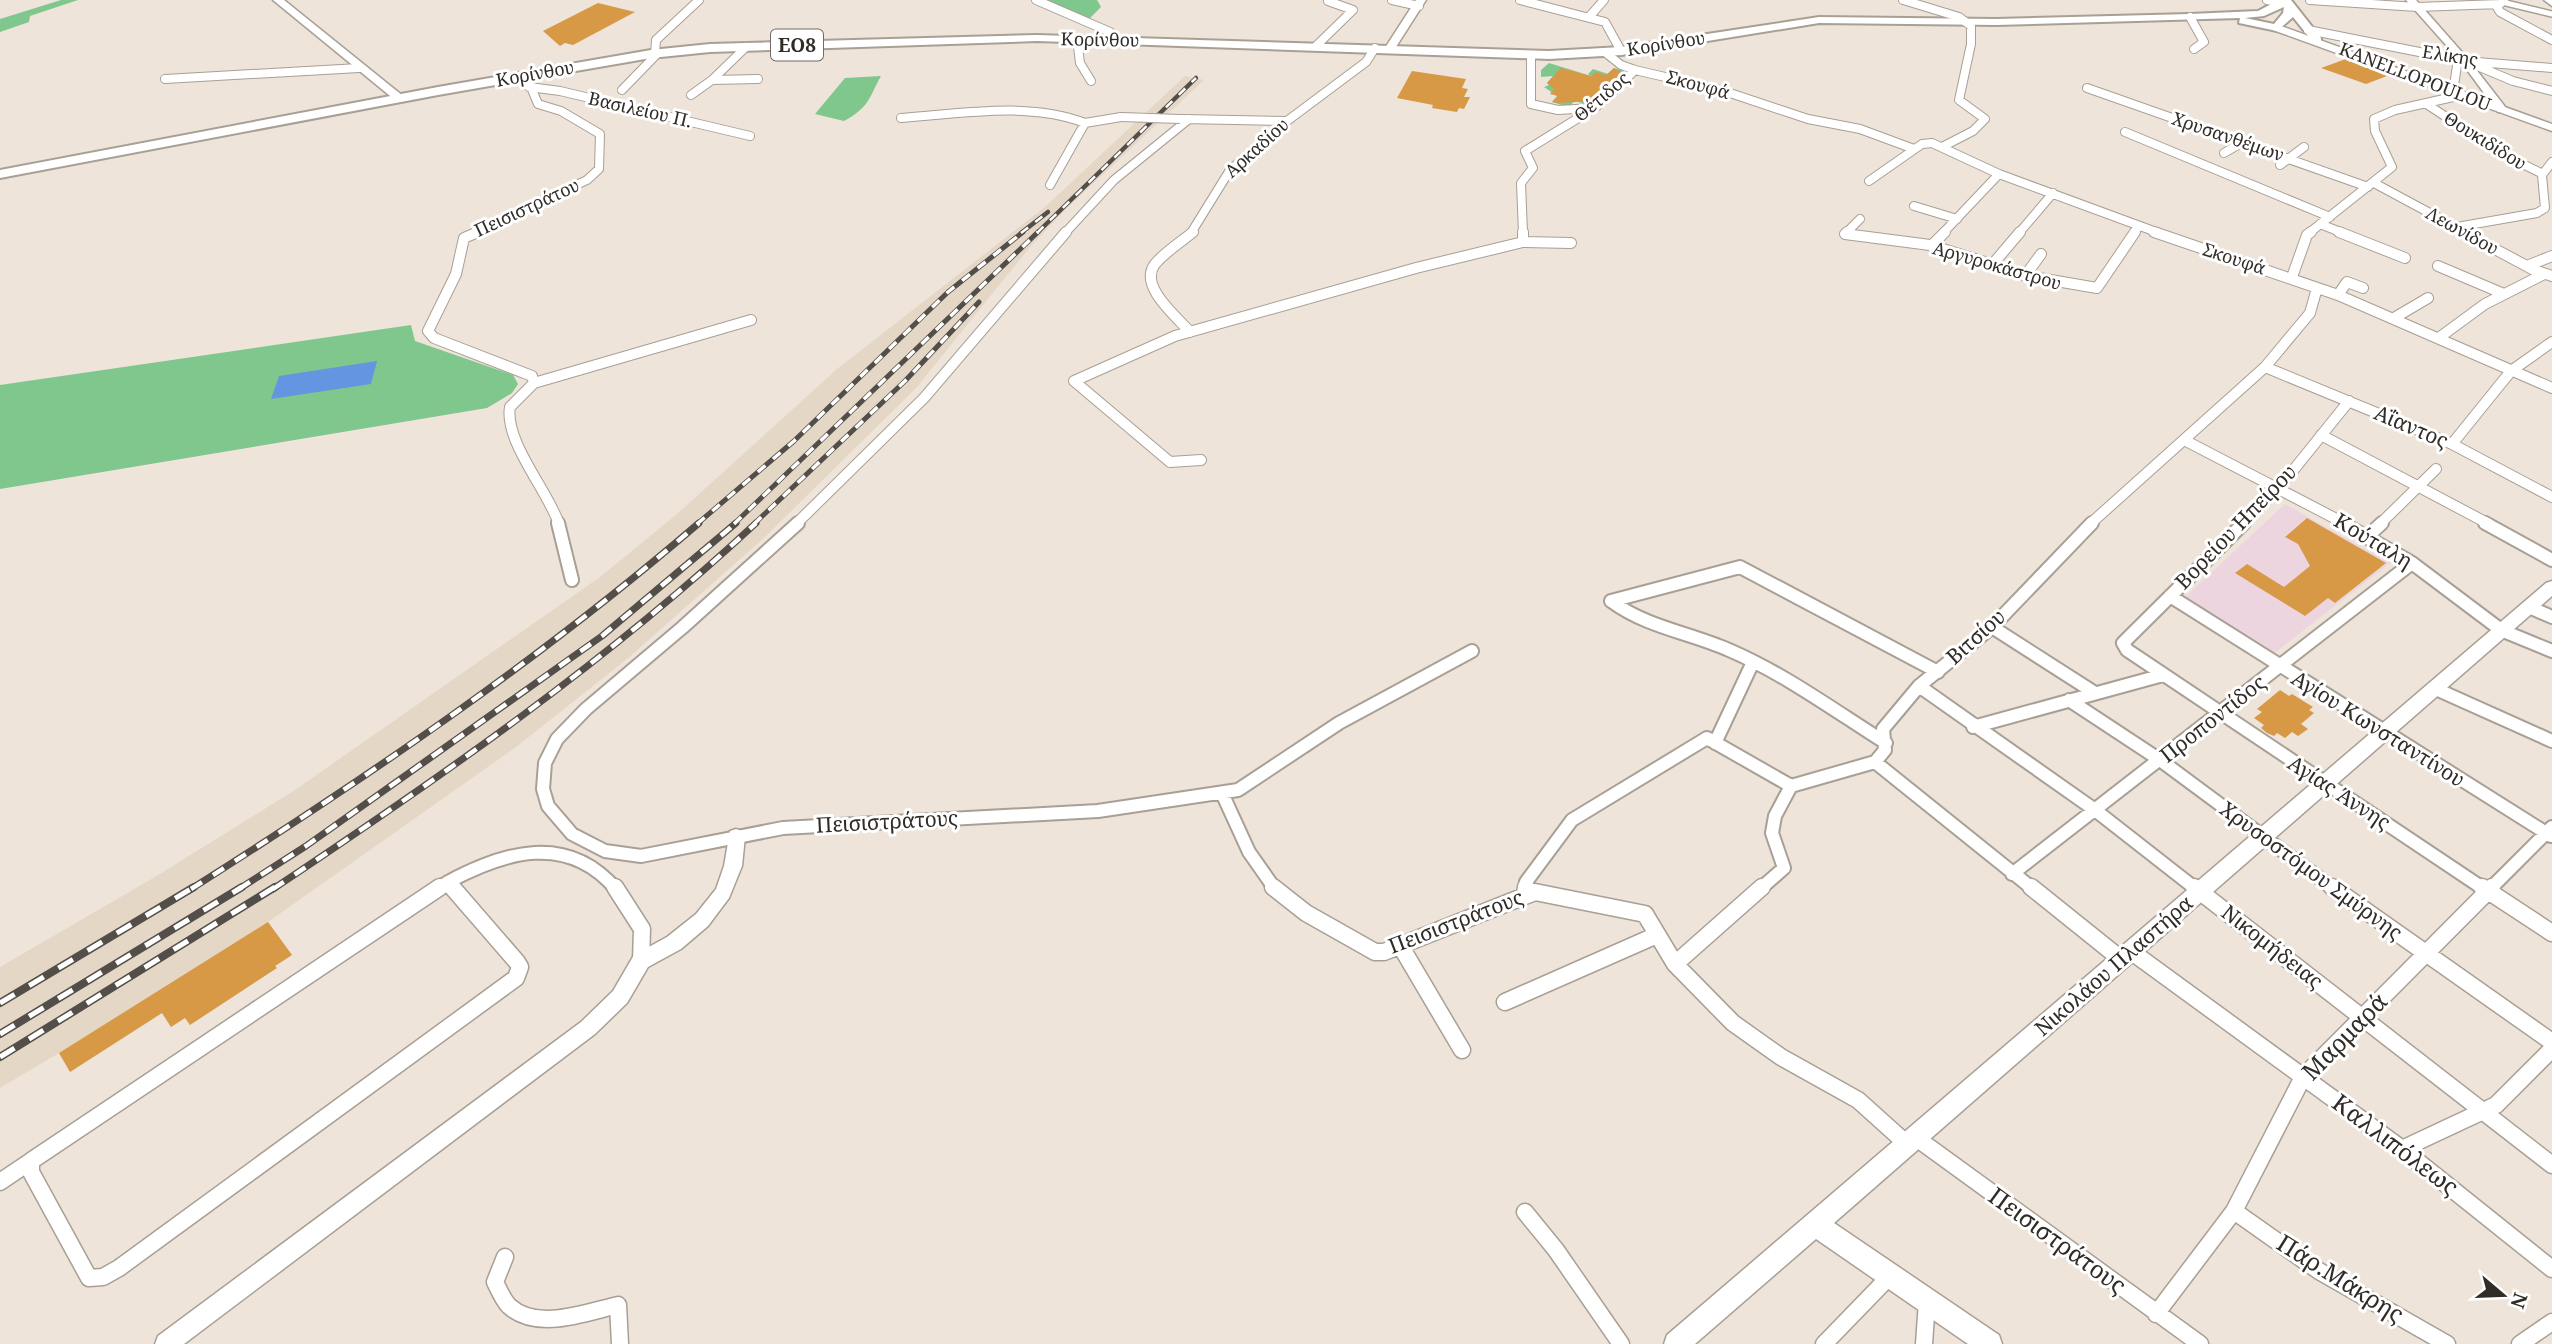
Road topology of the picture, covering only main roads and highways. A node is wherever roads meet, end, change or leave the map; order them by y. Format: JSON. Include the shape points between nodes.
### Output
{"nodes":[{"id":1,"x":278,"y":0,"type":"edge"},
{"id":2,"x":1420,"y":3,"type":"edge"},
{"id":3,"x":2284,"y":3,"type":"edge"},
{"id":4,"x":2225,"y":15,"type":"junction"},
{"id":5,"x":2208,"y":16,"type":"junction"},
{"id":6,"x":2274,"y":25,"type":"junction"},
{"id":7,"x":2311,"y":36,"type":"junction"},
{"id":8,"x":1390,"y":48,"type":"junction"},
{"id":9,"x":399,"y":98,"type":"junction"},
{"id":10,"x":2549,"y":124,"type":"edge"},
{"id":11,"x":2,"y":173,"type":"edge"},
{"id":12,"x":2552,"y":587,"type":"edge"},
{"id":13,"x":1815,"y":1224,"type":"junction"},
{"id":14,"x":1676,"y":1344,"type":"edge"},
{"id":15,"x":1990,"y":1344,"type":"edge"}],
"edges":[{"from":1,"to":9,"type":"main road"},
{"from":2,"to":8,"type":"main road"},
{"from":3,"to":4,"type":"main road","number":"ΕΟ8","via":[[2263,13]]},
{"from":3,"to":6,"type":"main road","via":[[2289,14]]},
{"from":3,"to":7,"type":"main road"},
{"from":4,"to":5,"type":"main road","name":"Κορίνθου","number":"ΕΟ8"},
{"from":4,"to":6,"type":"main road","number":"ΕΟ8"},
{"from":5,"to":6,"type":"main road","name":"Κορίνθου","number":"ΕΟ8"},
{"from":5,"to":8,"type":"main road","name":"Κορίνθου","number":"ΕΟ8","via":[[1968,22],[1819,20],[1606,53],[1531,55]]},
{"from":6,"to":7,"type":"main road","name":"KANELLOPOULOU"},
{"from":7,"to":10,"type":"main road","name":"KANELLOPOULOU","via":[[2457,94]]},
{"from":8,"to":9,"type":"main road","name":"Κορίνθου","number":"ΕΟ8","via":[[980,38],[746,47],[656,54],[527,81]]},
{"from":9,"to":11,"type":"main road","name":"Κορίνθου","number":"ΕΟ8"},
{"from":12,"to":13,"type":"main road","name":"Νικολάου Πλαστήρα"},
{"from":13,"to":14,"type":"main road","name":"Νικολάου Πλαστήρα"},
{"from":13,"to":15,"type":"main road"}]}
